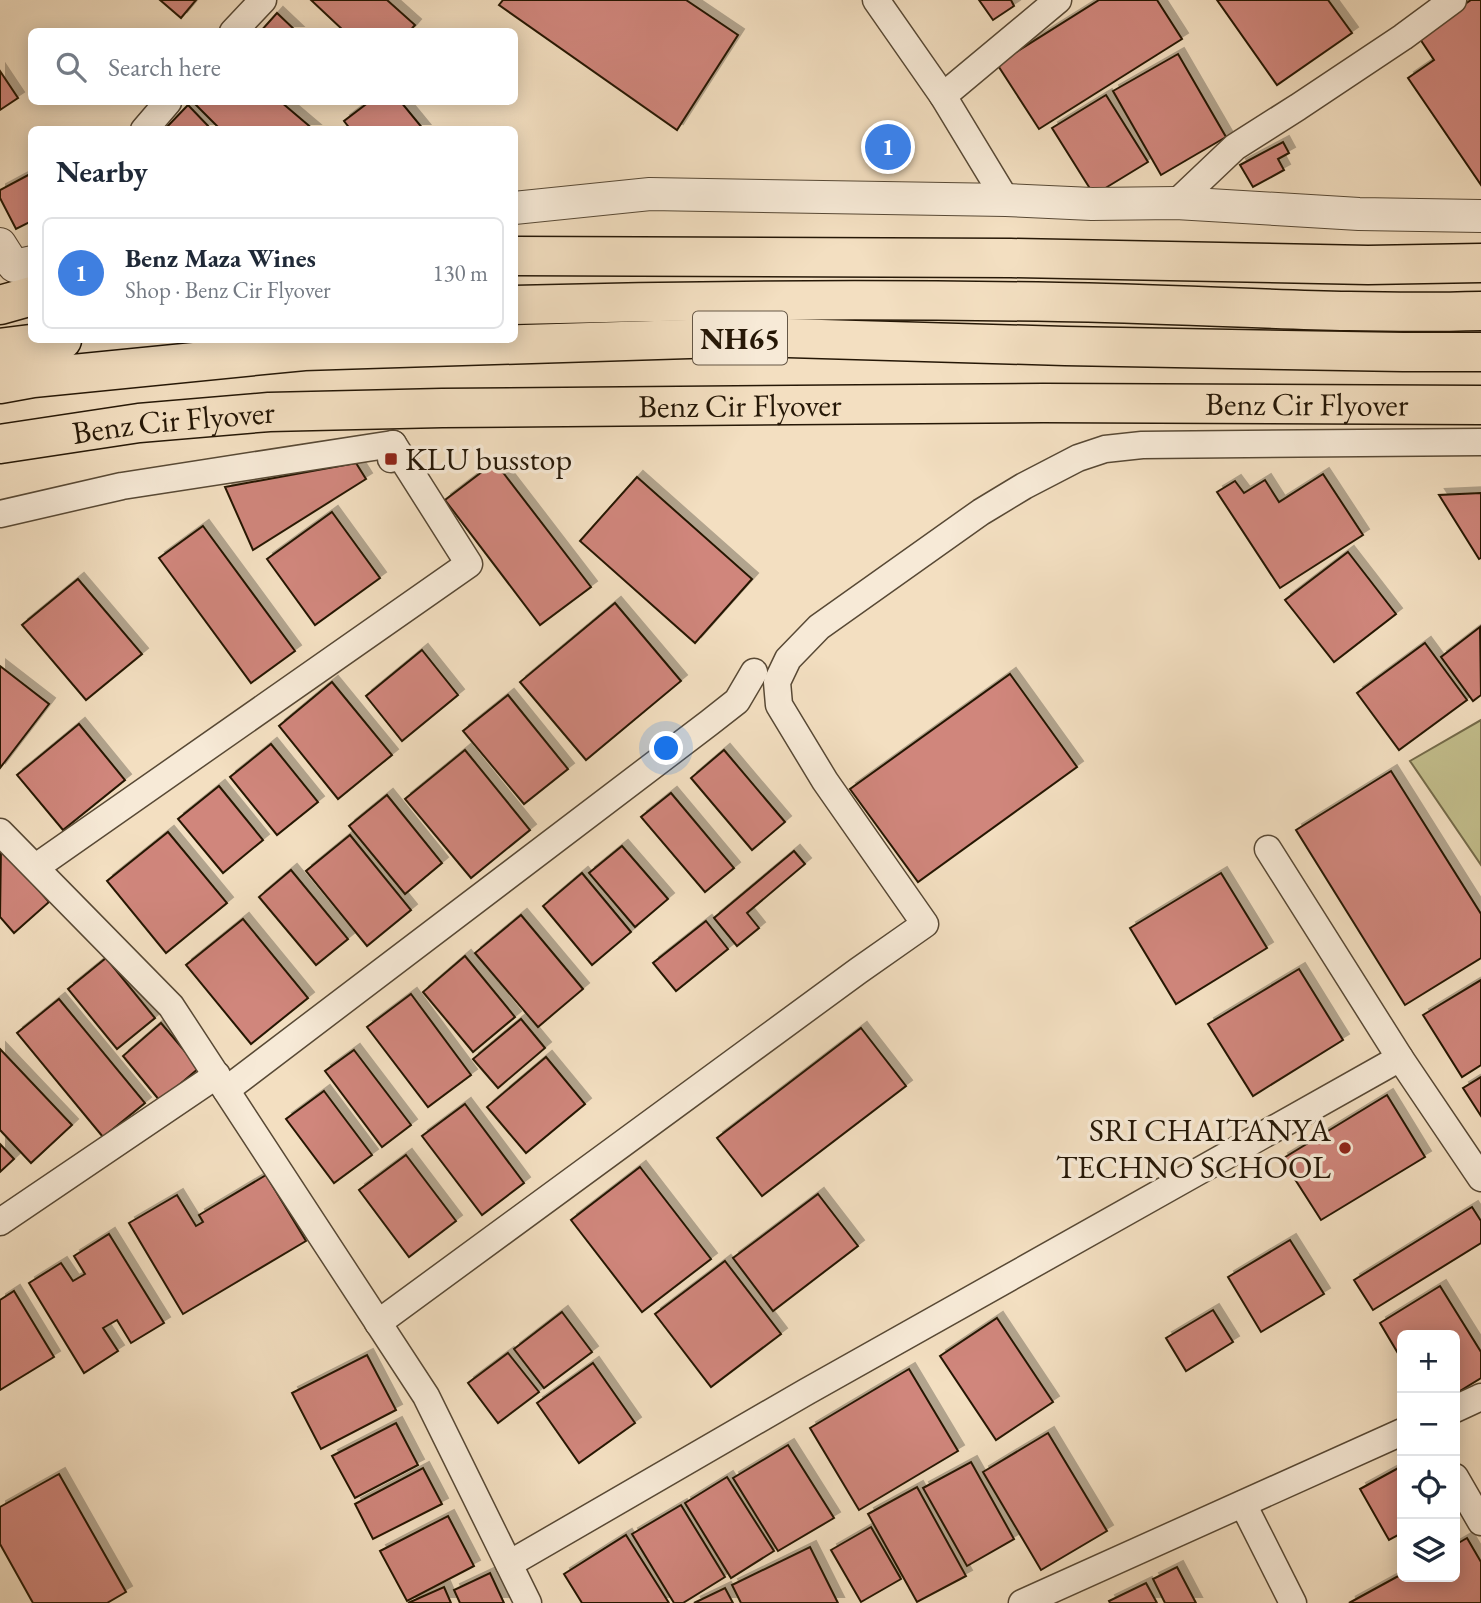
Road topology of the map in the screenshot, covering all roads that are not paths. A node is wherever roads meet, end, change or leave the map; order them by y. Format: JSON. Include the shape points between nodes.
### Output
{"nodes":[{"id":1,"x":262,"y":0,"type":"edge"},
{"id":2,"x":876,"y":0,"type":"edge"},
{"id":3,"x":1058,"y":0,"type":"edge"},
{"id":4,"x":1453,"y":0,"type":"edge"},
{"id":5,"x":237,"y":28,"type":"edge"},
{"id":6,"x":943,"y":96,"type":"junction"},
{"id":7,"x":165,"y":105,"type":"edge"},
{"id":8,"x":147,"y":126,"type":"edge"},
{"id":9,"x":1006,"y":200,"type":"junction"},
{"id":10,"x":1176,"y":203,"type":"junction"},
{"id":11,"x":518,"y":208,"type":"edge"},
{"id":12,"x":1481,"y":216,"type":"edge"},
{"id":13,"x":518,"y":256,"type":"edge"},
{"id":14,"x":1481,"y":263,"type":"edge"},
{"id":15,"x":15,"y":268,"type":"edge"},
{"id":16,"x":0,"y":305,"type":"edge"},
{"id":17,"x":518,"y":305,"type":"edge"},
{"id":18,"x":1481,"y":311,"type":"edge"},
{"id":19,"x":39,"y":343,"type":"edge"},
{"id":20,"x":0,"y":348,"type":"edge"},
{"id":21,"x":1481,"y":352,"type":"edge"},
{"id":22,"x":0,"y":384,"type":"edge"},
{"id":23,"x":1481,"y":405,"type":"edge"},
{"id":24,"x":1481,"y":442,"type":"edge"},
{"id":25,"x":0,"y":444,"type":"edge"},
{"id":26,"x":0,"y":514,"type":"edge"},
{"id":27,"x":754,"y":672,"type":"dead end"},
{"id":28,"x":0,"y":832,"type":"edge"},
{"id":29,"x":1268,"y":849,"type":"dead end"},
{"id":30,"x":36,"y":867,"type":"junction"},
{"id":31,"x":1400,"y":1058,"type":"junction"},
{"id":32,"x":221,"y":1083,"type":"junction"},
{"id":33,"x":1481,"y":1178,"type":"edge"},
{"id":34,"x":0,"y":1222,"type":"edge"},
{"id":35,"x":378,"y":1324,"type":"junction"},
{"id":36,"x":1481,"y":1397,"type":"edge"},
{"id":37,"x":1460,"y":1407,"type":"edge"},
{"id":38,"x":1397,"y":1434,"type":"edge"},
{"id":39,"x":1460,"y":1486,"type":"edge"},
{"id":40,"x":1243,"y":1504,"type":"junction"},
{"id":41,"x":1481,"y":1522,"type":"edge"},
{"id":42,"x":509,"y":1564,"type":"junction"},
{"id":43,"x":1029,"y":1602,"type":"edge"},
{"id":44,"x":528,"y":1603,"type":"edge"},
{"id":45,"x":1293,"y":1603,"type":"edge"}],
"edges":[{"from":1,"to":5,"type":"street"},
{"from":2,"to":6,"type":"street"},
{"from":3,"to":6,"type":"street"},
{"from":4,"to":10,"type":"street","via":[[1234,147]]},
{"from":6,"to":9,"type":"street"},
{"from":7,"to":8,"type":"street"},
{"from":9,"to":10,"type":"street"},
{"from":9,"to":11,"type":"street","via":[[650,194]]},
{"from":10,"to":12,"type":"street"},
{"from":13,"to":14,"type":"main road"},
{"from":15,"to":16,"type":"main road"},
{"from":17,"to":18,"type":"main road","number":"NH65","via":[[696,300],[1060,302]]},
{"from":19,"to":20,"type":"main road"},
{"from":21,"to":22,"type":"main road","number":"NH65","via":[[752,337],[304,351]]},
{"from":23,"to":25,"type":"main road","name":"Benz Cir Flyover","via":[[470,407],[269,412],[139,423]]},
{"from":24,"to":35,"type":"street","via":[[1105,449],[1068,463],[981,512],[819,627],[788,659],[777,682],[779,705],[825,781],[925,925]]},
{"from":26,"to":30,"type":"street","via":[[122,486],[392,452],[469,564]]},
{"from":27,"to":32,"type":"street","via":[[728,708]]},
{"from":28,"to":30,"type":"street"},
{"from":29,"to":31,"type":"street"},
{"from":30,"to":32,"type":"street","via":[[171,1006]]},
{"from":31,"to":33,"type":"street"},
{"from":31,"to":42,"type":"street"},
{"from":32,"to":34,"type":"street"},
{"from":32,"to":35,"type":"street"},
{"from":35,"to":42,"type":"street","via":[[425,1395]]},
{"from":36,"to":37,"type":"street"},
{"from":38,"to":40,"type":"street"},
{"from":39,"to":41,"type":"street"},
{"from":40,"to":43,"type":"street"},
{"from":40,"to":45,"type":"street"},
{"from":42,"to":44,"type":"street"}]}
